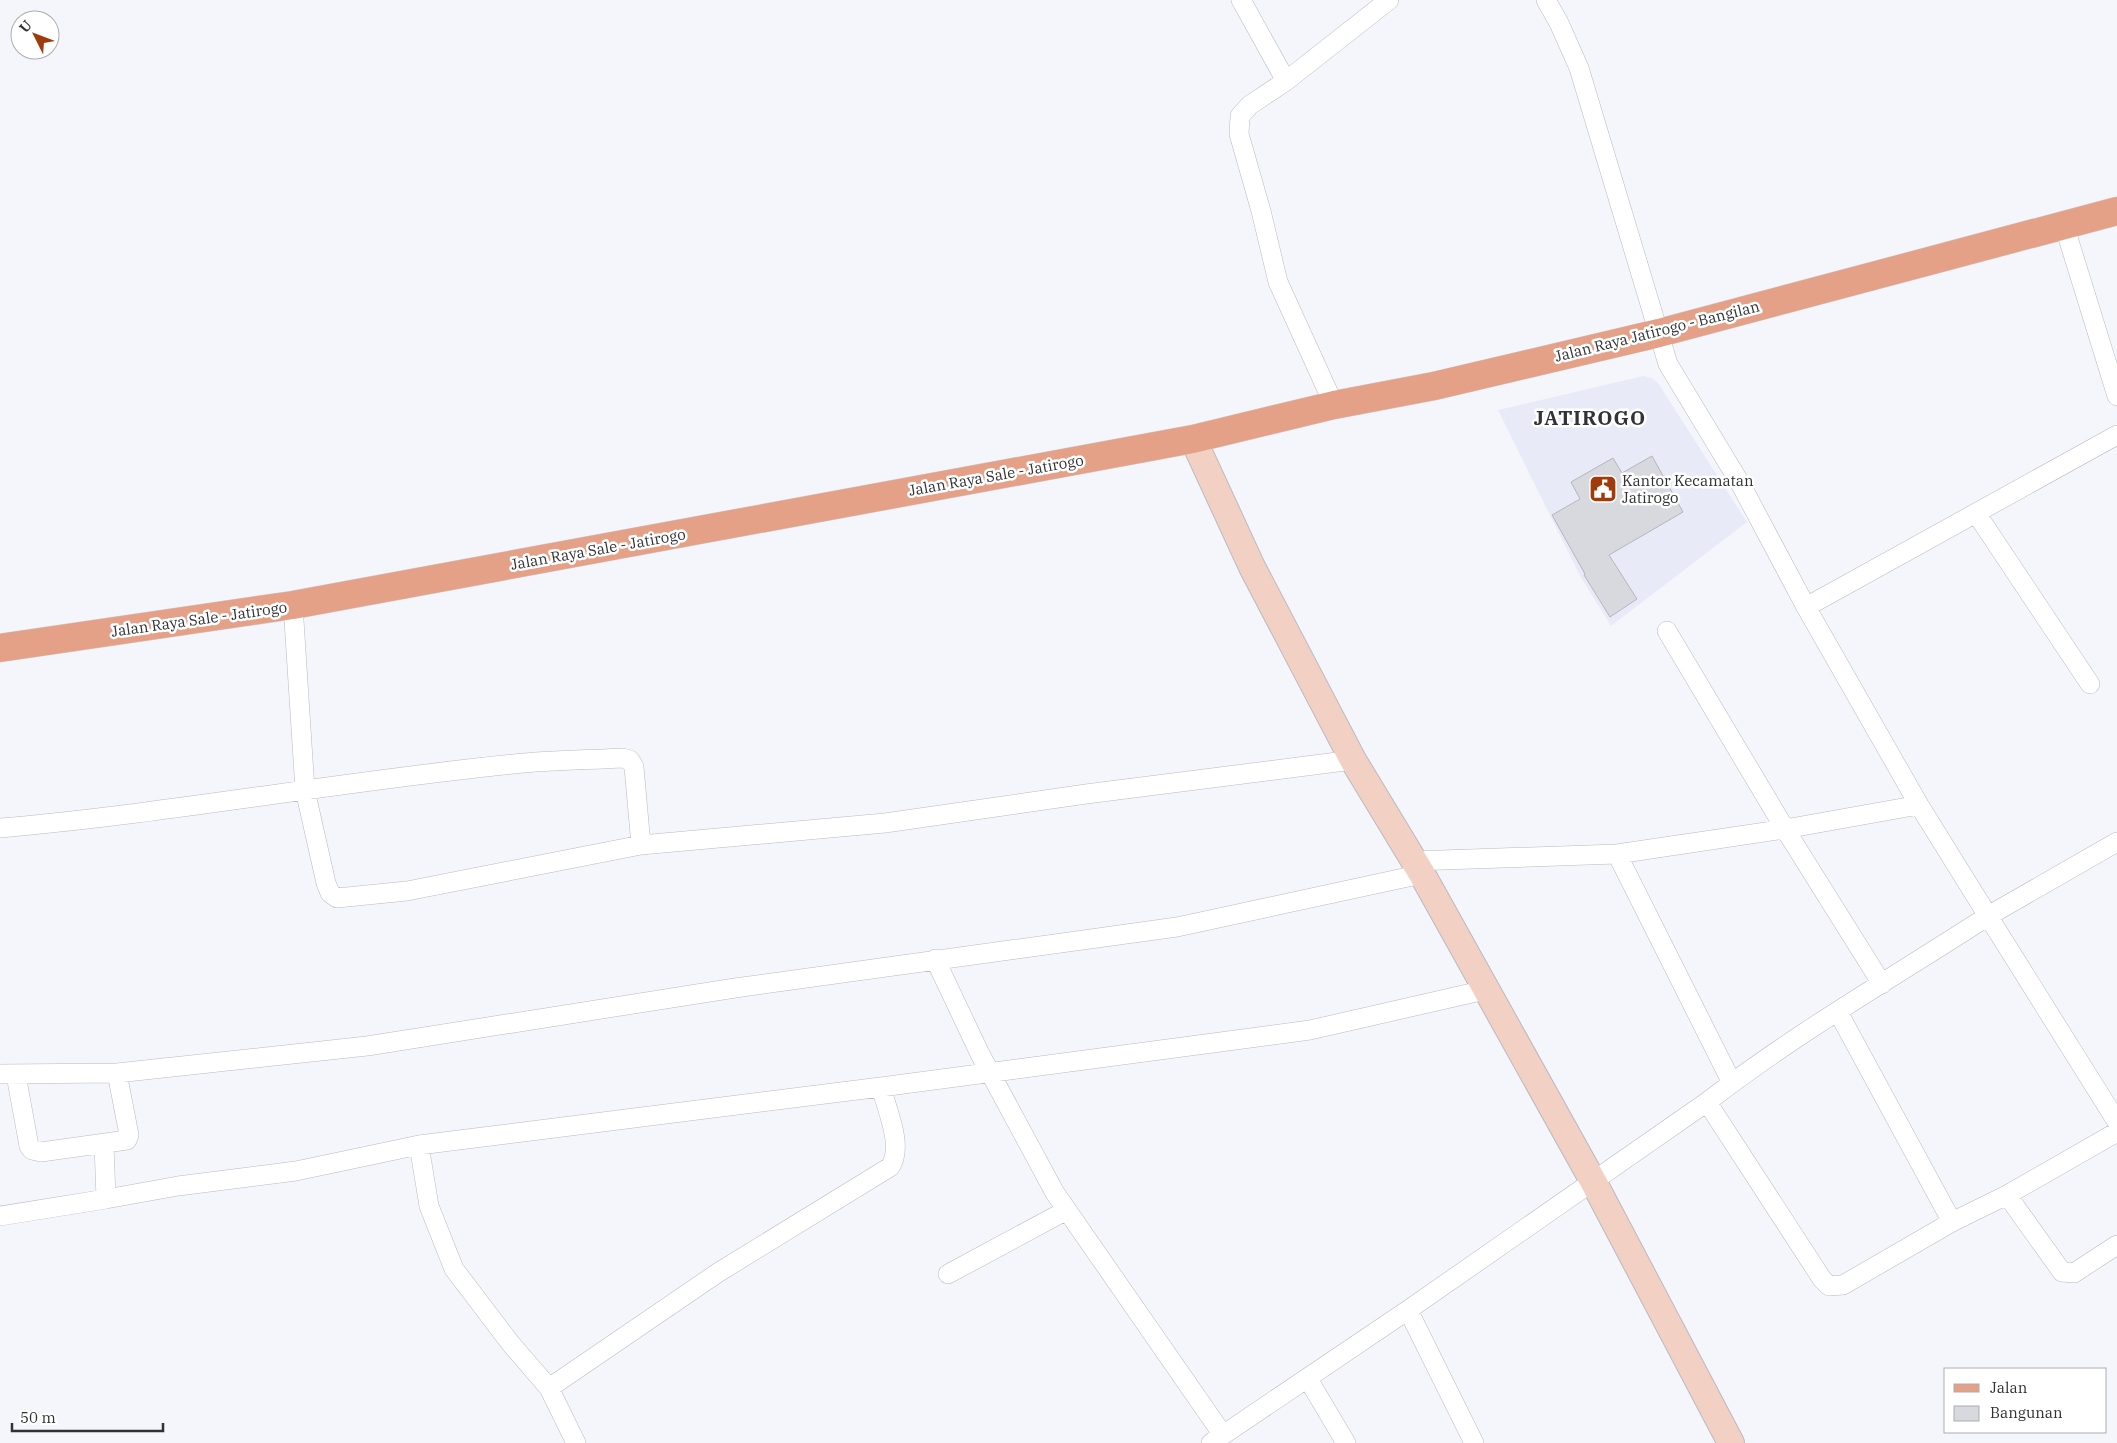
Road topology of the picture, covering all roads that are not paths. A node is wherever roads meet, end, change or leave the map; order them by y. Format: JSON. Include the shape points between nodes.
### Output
{"nodes":[{"id":1,"x":1241,"y":0,"type":"edge"},
{"id":2,"x":1389,"y":0,"type":"edge"},
{"id":3,"x":1546,"y":0,"type":"edge"},
{"id":4,"x":1286,"y":81,"type":"junction"},
{"id":5,"x":2117,"y":211,"type":"edge"},
{"id":6,"x":2064,"y":225,"type":"junction"},
{"id":7,"x":1659,"y":333,"type":"junction"},
{"id":8,"x":2117,"y":396,"type":"edge"},
{"id":9,"x":1334,"y":405,"type":"junction"},
{"id":10,"x":2117,"y":435,"type":"edge"},
{"id":11,"x":1193,"y":439,"type":"junction"},
{"id":12,"x":1976,"y":513,"type":"junction"},
{"id":13,"x":293,"y":605,"type":"junction"},
{"id":14,"x":1806,"y":607,"type":"junction"},
{"id":15,"x":1667,"y":631,"type":"dead end"},
{"id":16,"x":0,"y":648,"type":"edge"},
{"id":17,"x":2090,"y":684,"type":"dead end"},
{"id":18,"x":1353,"y":760,"type":"junction"},
{"id":19,"x":305,"y":790,"type":"junction"},
{"id":20,"x":1919,"y":805,"type":"junction"},
{"id":21,"x":0,"y":828,"type":"edge"},
{"id":22,"x":1785,"y":829,"type":"junction"},
{"id":23,"x":2117,"y":842,"type":"edge"},
{"id":24,"x":641,"y":845,"type":"junction"},
{"id":25,"x":1617,"y":854,"type":"junction"},
{"id":26,"x":1417,"y":868,"type":"junction"},
{"id":27,"x":1988,"y":916,"type":"junction"},
{"id":28,"x":935,"y":960,"type":"junction"},
{"id":29,"x":1882,"y":984,"type":"junction"},
{"id":30,"x":1485,"y":990,"type":"junction"},
{"id":31,"x":1838,"y":1012,"type":"junction"},
{"id":32,"x":990,"y":1072,"type":"junction"},
{"id":33,"x":117,"y":1073,"type":"junction"},
{"id":34,"x":8,"y":1075,"type":"edge"},
{"id":35,"x":1732,"y":1083,"type":"junction"},
{"id":36,"x":881,"y":1087,"type":"junction"},
{"id":37,"x":1708,"y":1102,"type":"junction"},
{"id":38,"x":2117,"y":1122,"type":"edge"},
{"id":39,"x":2117,"y":1132,"type":"edge"},
{"id":40,"x":104,"y":1144,"type":"junction"},
{"id":41,"x":419,"y":1146,"type":"junction"},
{"id":42,"x":1593,"y":1181,"type":"junction"},
{"id":43,"x":2007,"y":1195,"type":"junction"},
{"id":44,"x":106,"y":1199,"type":"junction"},
{"id":45,"x":1067,"y":1210,"type":"junction"},
{"id":46,"x":0,"y":1216,"type":"edge"},
{"id":47,"x":1952,"y":1222,"type":"junction"},
{"id":48,"x":2117,"y":1245,"type":"edge"},
{"id":49,"x":948,"y":1274,"type":"dead end"},
{"id":50,"x":1408,"y":1310,"type":"junction"},
{"id":51,"x":1308,"y":1379,"type":"junction"},
{"id":52,"x":549,"y":1388,"type":"junction"},
{"id":53,"x":1217,"y":1439,"type":"edge"},
{"id":54,"x":576,"y":1443,"type":"edge"},
{"id":55,"x":1346,"y":1443,"type":"edge"},
{"id":56,"x":1474,"y":1443,"type":"edge"},
{"id":57,"x":1731,"y":1443,"type":"edge"}],
"edges":[{"from":1,"to":4,"type":"street"},
{"from":2,"to":4,"type":"street"},
{"from":3,"to":7,"type":"street","via":[[1579,68]]},
{"from":4,"to":9,"type":"street","via":[[1250,105],[1240,116],[1239,134],[1278,282]]},
{"from":5,"to":6,"type":"main road","name":"Jalan Raya Jatirogo - Bangilan"},
{"from":6,"to":7,"type":"main road","name":"Jalan Raya Jatirogo - Bangilan"},
{"from":6,"to":8,"type":"street"},
{"from":7,"to":9,"type":"main road","name":"Jalan Raya Jatirogo - Bangilan","via":[[1434,386]]},
{"from":7,"to":14,"type":"street","via":[[1668,364],[1740,483]]},
{"from":9,"to":11,"type":"main road","name":"Jalan Raya Jatirogo - Bangilan"},
{"from":10,"to":12,"type":"street"},
{"from":11,"to":13,"type":"main road","name":"Jalan Raya Sale - Jatirogo"},
{"from":11,"to":18,"type":"main road","via":[[1252,567]]},
{"from":12,"to":14,"type":"street"},
{"from":12,"to":17,"type":"street"},
{"from":13,"to":16,"type":"main road","name":"Jalan Raya Sale - Jatirogo"},
{"from":13,"to":19,"type":"street"},
{"from":14,"to":20,"type":"street"},
{"from":15,"to":22,"type":"street"},
{"from":18,"to":24,"type":"street","via":[[885,824]]},
{"from":18,"to":26,"type":"main road"},
{"from":19,"to":21,"type":"street","via":[[96,820]]},
{"from":19,"to":24,"type":"street","via":[[515,764],[623,758],[630,760],[634,767]]},
{"from":19,"to":24,"type":"street","via":[[326,883],[330,893],[337,898],[407,891]]},
{"from":20,"to":22,"type":"street"},
{"from":20,"to":27,"type":"street"},
{"from":22,"to":25,"type":"street"},
{"from":22,"to":29,"type":"street"},
{"from":23,"to":27,"type":"street"},
{"from":25,"to":26,"type":"street"},
{"from":25,"to":35,"type":"street"},
{"from":26,"to":28,"type":"street","via":[[1178,927]]},
{"from":26,"to":30,"type":"main road"},
{"from":27,"to":29,"type":"street"},
{"from":27,"to":38,"type":"street"},
{"from":28,"to":32,"type":"street"},
{"from":28,"to":33,"type":"street","via":[[367,1046]]},
{"from":29,"to":31,"type":"street"},
{"from":30,"to":32,"type":"street","via":[[1310,1030]]},
{"from":30,"to":42,"type":"main road"},
{"from":31,"to":35,"type":"street"},
{"from":31,"to":47,"type":"street"},
{"from":32,"to":36,"type":"street"},
{"from":32,"to":45,"type":"street"},
{"from":33,"to":34,"type":"street"},
{"from":33,"to":40,"type":"street","via":[[129,1135],[127,1140]]},
{"from":34,"to":40,"type":"street","via":[[28,1146],[32,1150],[42,1152]]},
{"from":35,"to":37,"type":"street"},
{"from":36,"to":41,"type":"street"},
{"from":36,"to":52,"type":"street","via":[[896,1145],[895,1159],[890,1167],[719,1272]]},
{"from":37,"to":42,"type":"street"},
{"from":37,"to":47,"type":"street","via":[[1829,1286],[1843,1285]]},
{"from":39,"to":43,"type":"street"},
{"from":40,"to":44,"type":"street"},
{"from":41,"to":44,"type":"street","via":[[296,1171]]},
{"from":41,"to":52,"type":"street","via":[[430,1206],[454,1269]]},
{"from":42,"to":50,"type":"street"},
{"from":42,"to":57,"type":"main road"},
{"from":43,"to":47,"type":"street"},
{"from":43,"to":48,"type":"street","via":[[2062,1272],[2074,1273]]},
{"from":44,"to":46,"type":"street"},
{"from":45,"to":49,"type":"street"},
{"from":45,"to":53,"type":"street"},
{"from":50,"to":51,"type":"street"},
{"from":50,"to":56,"type":"street"},
{"from":51,"to":53,"type":"street"},
{"from":51,"to":55,"type":"street"},
{"from":52,"to":54,"type":"street"}]}
